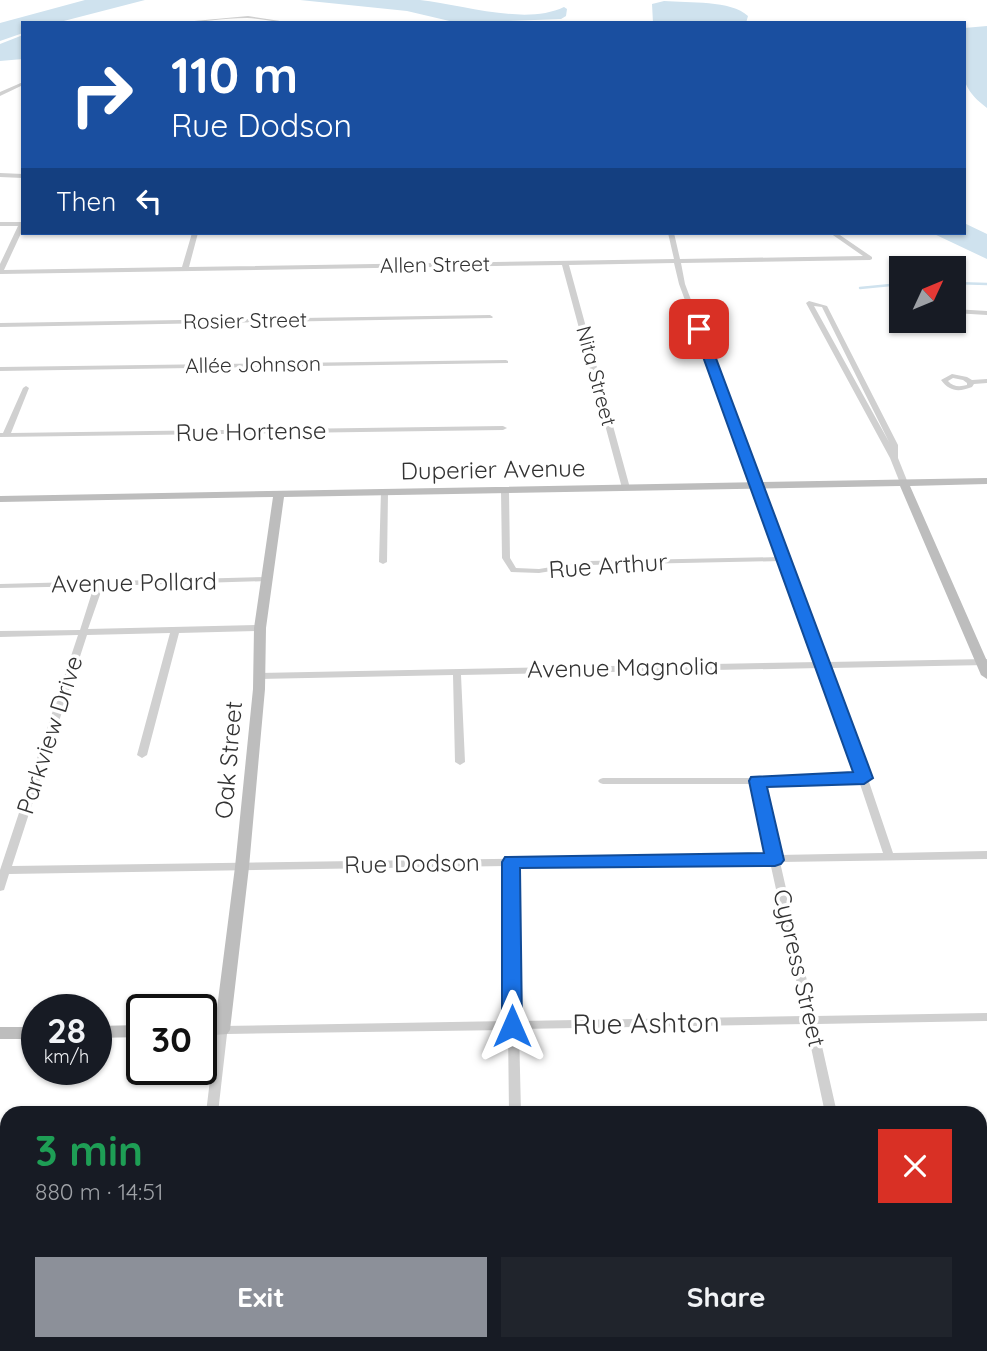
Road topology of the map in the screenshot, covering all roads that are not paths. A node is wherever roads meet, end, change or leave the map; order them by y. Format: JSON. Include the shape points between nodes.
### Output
{"nodes":[{"id":1,"x":199,"y":21,"type":"edge"},
{"id":2,"x":277,"y":21,"type":"edge"},
{"id":3,"x":21,"y":84,"type":"edge"},
{"id":4,"x":0,"y":94,"type":"edge"},
{"id":5,"x":0,"y":175,"type":"edge"},
{"id":6,"x":21,"y":176,"type":"edge"},
{"id":7,"x":0,"y":223,"type":"edge"},
{"id":8,"x":21,"y":224,"type":"edge"},
{"id":9,"x":21,"y":226,"type":"edge"},
{"id":10,"x":194,"y":235,"type":"edge"},
{"id":11,"x":671,"y":235,"type":"edge"},
{"id":12,"x":836,"y":235,"type":"edge"},
{"id":13,"x":677,"y":261,"type":"junction"},
{"id":14,"x":565,"y":263,"type":"junction"},
{"id":15,"x":185,"y":269,"type":"junction"},
{"id":16,"x":0,"y":272,"type":"edge"},
{"id":17,"x":966,"y":312,"type":"edge"},
{"id":18,"x":987,"y":313,"type":"edge"},
{"id":19,"x":490,"y":317,"type":"dead end"},
{"id":20,"x":0,"y":325,"type":"edge"},
{"id":21,"x":828,"y":327,"type":"dead end"},
{"id":22,"x":506,"y":362,"type":"dead end"},
{"id":23,"x":0,"y":369,"type":"edge"},
{"id":24,"x":852,"y":375,"type":"junction"},
{"id":25,"x":987,"y":381,"type":"edge"},
{"id":26,"x":971,"y":382,"type":"dead end"},
{"id":27,"x":26,"y":388,"type":"dead end"},
{"id":28,"x":503,"y":428,"type":"dead end"},
{"id":29,"x":886,"y":430,"type":"junction"},
{"id":30,"x":877,"y":431,"type":"junction"},
{"id":31,"x":3,"y":435,"type":"edge"},
{"id":32,"x":894,"y":458,"type":"junction"},
{"id":33,"x":987,"y":481,"type":"edge"},
{"id":34,"x":904,"y":483,"type":"junction"},
{"id":35,"x":758,"y":486,"type":"junction"},
{"id":36,"x":626,"y":488,"type":"junction"},
{"id":37,"x":505,"y":491,"type":"junction"},
{"id":38,"x":384,"y":493,"type":"junction"},
{"id":39,"x":279,"y":495,"type":"junction"},
{"id":40,"x":0,"y":499,"type":"edge"},
{"id":41,"x":784,"y":559,"type":"junction"},
{"id":42,"x":383,"y":562,"type":"dead end"},
{"id":43,"x":268,"y":579,"type":"junction"},
{"id":44,"x":99,"y":584,"type":"junction"},
{"id":45,"x":0,"y":586,"type":"edge"},
{"id":46,"x":260,"y":628,"type":"junction"},
{"id":47,"x":175,"y":630,"type":"junction"},
{"id":48,"x":84,"y":631,"type":"junction"},
{"id":49,"x":0,"y":634,"type":"edge"},
{"id":50,"x":984,"y":662,"type":"edge"},
{"id":51,"x":824,"y":664,"type":"junction"},
{"id":52,"x":457,"y":672,"type":"junction"},
{"id":53,"x":987,"y":675,"type":"edge"},
{"id":54,"x":260,"y":676,"type":"junction"},
{"id":55,"x":142,"y":755,"type":"dead end"},
{"id":56,"x":460,"y":762,"type":"dead end"},
{"id":57,"x":864,"y":778,"type":"junction"},
{"id":58,"x":603,"y":781,"type":"dead end"},
{"id":59,"x":757,"y":781,"type":"junction"},
{"id":60,"x":987,"y":855,"type":"edge"},
{"id":61,"x":889,"y":856,"type":"junction"},
{"id":62,"x":775,"y":860,"type":"junction"},
{"id":63,"x":511,"y":862,"type":"junction"},
{"id":64,"x":242,"y":867,"type":"junction"},
{"id":65,"x":5,"y":870,"type":"junction"},
{"id":66,"x":0,"y":887,"type":"edge"},
{"id":67,"x":987,"y":1017,"type":"edge"},
{"id":68,"x":811,"y":1019,"type":"junction"},
{"id":69,"x":512,"y":1026,"type":"junction"},
{"id":70,"x":217,"y":1030,"type":"edge"},
{"id":71,"x":222,"y":1030,"type":"junction"},
{"id":72,"x":0,"y":1033,"type":"edge"},
{"id":73,"x":21,"y":1033,"type":"edge"},
{"id":74,"x":213,"y":1106,"type":"edge"},
{"id":75,"x":515,"y":1106,"type":"edge"},
{"id":76,"x":830,"y":1106,"type":"edge"}],
"edges":[{"from":1,"to":2,"type":"street","via":[[248,17]]},
{"from":3,"to":4,"type":"street"},
{"from":5,"to":6,"type":"street"},
{"from":7,"to":8,"type":"street"},
{"from":9,"to":16,"type":"street"},
{"from":10,"to":15,"type":"street"},
{"from":11,"to":13,"type":"street"},
{"from":12,"to":13,"type":"street","name":"Allen Street","via":[[870,258]]},
{"from":13,"to":14,"type":"street","name":"Allen Street"},
{"from":13,"to":35,"type":"street"},
{"from":14,"to":15,"type":"street","name":"Allen Street"},
{"from":14,"to":36,"type":"street","name":"Nita Street"},
{"from":15,"to":16,"type":"street","name":"Allen Street"},
{"from":17,"to":18,"type":"street"},
{"from":19,"to":20,"type":"street","name":"Rosier Street"},
{"from":21,"to":24,"type":"street"},
{"from":22,"to":23,"type":"street","name":"Allée Johnson"},
{"from":24,"to":29,"type":"street"},
{"from":24,"to":30,"type":"street"},
{"from":25,"to":26,"type":"street"},
{"from":27,"to":31,"type":"street"},
{"from":28,"to":31,"type":"street","name":"Rue Hortense"},
{"from":29,"to":30,"type":"street"},
{"from":29,"to":32,"type":"street","via":[[894,445]]},
{"from":30,"to":32,"type":"street"},
{"from":32,"to":34,"type":"street"},
{"from":33,"to":34,"type":"main road","name":"Duperier Avenue"},
{"from":34,"to":35,"type":"main road","name":"Duperier Avenue"},
{"from":34,"to":50,"type":"main road"},
{"from":35,"to":36,"type":"main road","name":"Duperier Avenue"},
{"from":35,"to":41,"type":"street"},
{"from":36,"to":37,"type":"main road","name":"Duperier Avenue"},
{"from":37,"to":38,"type":"main road","name":"Duperier Avenue"},
{"from":37,"to":41,"type":"street","name":"Rue Arthur","via":[[506,558],[514,570],[589,563]]},
{"from":38,"to":39,"type":"main road","name":"Duperier Avenue"},
{"from":38,"to":42,"type":"street"},
{"from":39,"to":40,"type":"main road","name":"Duperier Avenue"},
{"from":39,"to":43,"type":"main road","name":"Oak Street"},
{"from":41,"to":51,"type":"street"},
{"from":43,"to":44,"type":"street","name":"Avenue Pollard"},
{"from":43,"to":46,"type":"main road","name":"Oak Street"},
{"from":44,"to":45,"type":"street","name":"Avenue Pollard"},
{"from":44,"to":48,"type":"street","name":"Parkview Drive"},
{"from":46,"to":47,"type":"street"},
{"from":46,"to":54,"type":"main road","name":"Oak Street"},
{"from":47,"to":48,"type":"street"},
{"from":47,"to":55,"type":"street"},
{"from":48,"to":49,"type":"street"},
{"from":48,"to":65,"type":"street","name":"Parkview Drive"},
{"from":50,"to":51,"type":"street","name":"Avenue Magnolia"},
{"from":50,"to":53,"type":"main road"},
{"from":51,"to":52,"type":"street","name":"Avenue Magnolia"},
{"from":51,"to":57,"type":"street"},
{"from":52,"to":54,"type":"street","name":"Avenue Magnolia"},
{"from":52,"to":56,"type":"street"},
{"from":54,"to":64,"type":"main road","name":"Oak Street"},
{"from":57,"to":59,"type":"street"},
{"from":57,"to":61,"type":"street"},
{"from":58,"to":59,"type":"street"},
{"from":59,"to":62,"type":"street","name":"Cypress Street"},
{"from":60,"to":61,"type":"street","name":"Rue Dodson"},
{"from":61,"to":62,"type":"street","name":"Rue Dodson"},
{"from":62,"to":63,"type":"street","name":"Rue Dodson"},
{"from":62,"to":68,"type":"street","name":"Cypress Street"},
{"from":63,"to":64,"type":"street","name":"Rue Dodson"},
{"from":63,"to":69,"type":"street"},
{"from":64,"to":65,"type":"street","name":"Rue Dodson"},
{"from":64,"to":71,"type":"main road","name":"Oak Street"},
{"from":65,"to":66,"type":"street","name":"Parkview Drive"},
{"from":67,"to":68,"type":"street","name":"Rue Ashton"},
{"from":68,"to":69,"type":"street","name":"Rue Ashton"},
{"from":68,"to":76,"type":"street","name":"Cypress Street"},
{"from":69,"to":71,"type":"street","name":"Rue Ashton"},
{"from":69,"to":75,"type":"street"},
{"from":70,"to":71,"type":"main road"},
{"from":71,"to":74,"type":"street"},
{"from":72,"to":73,"type":"main road"}]}
